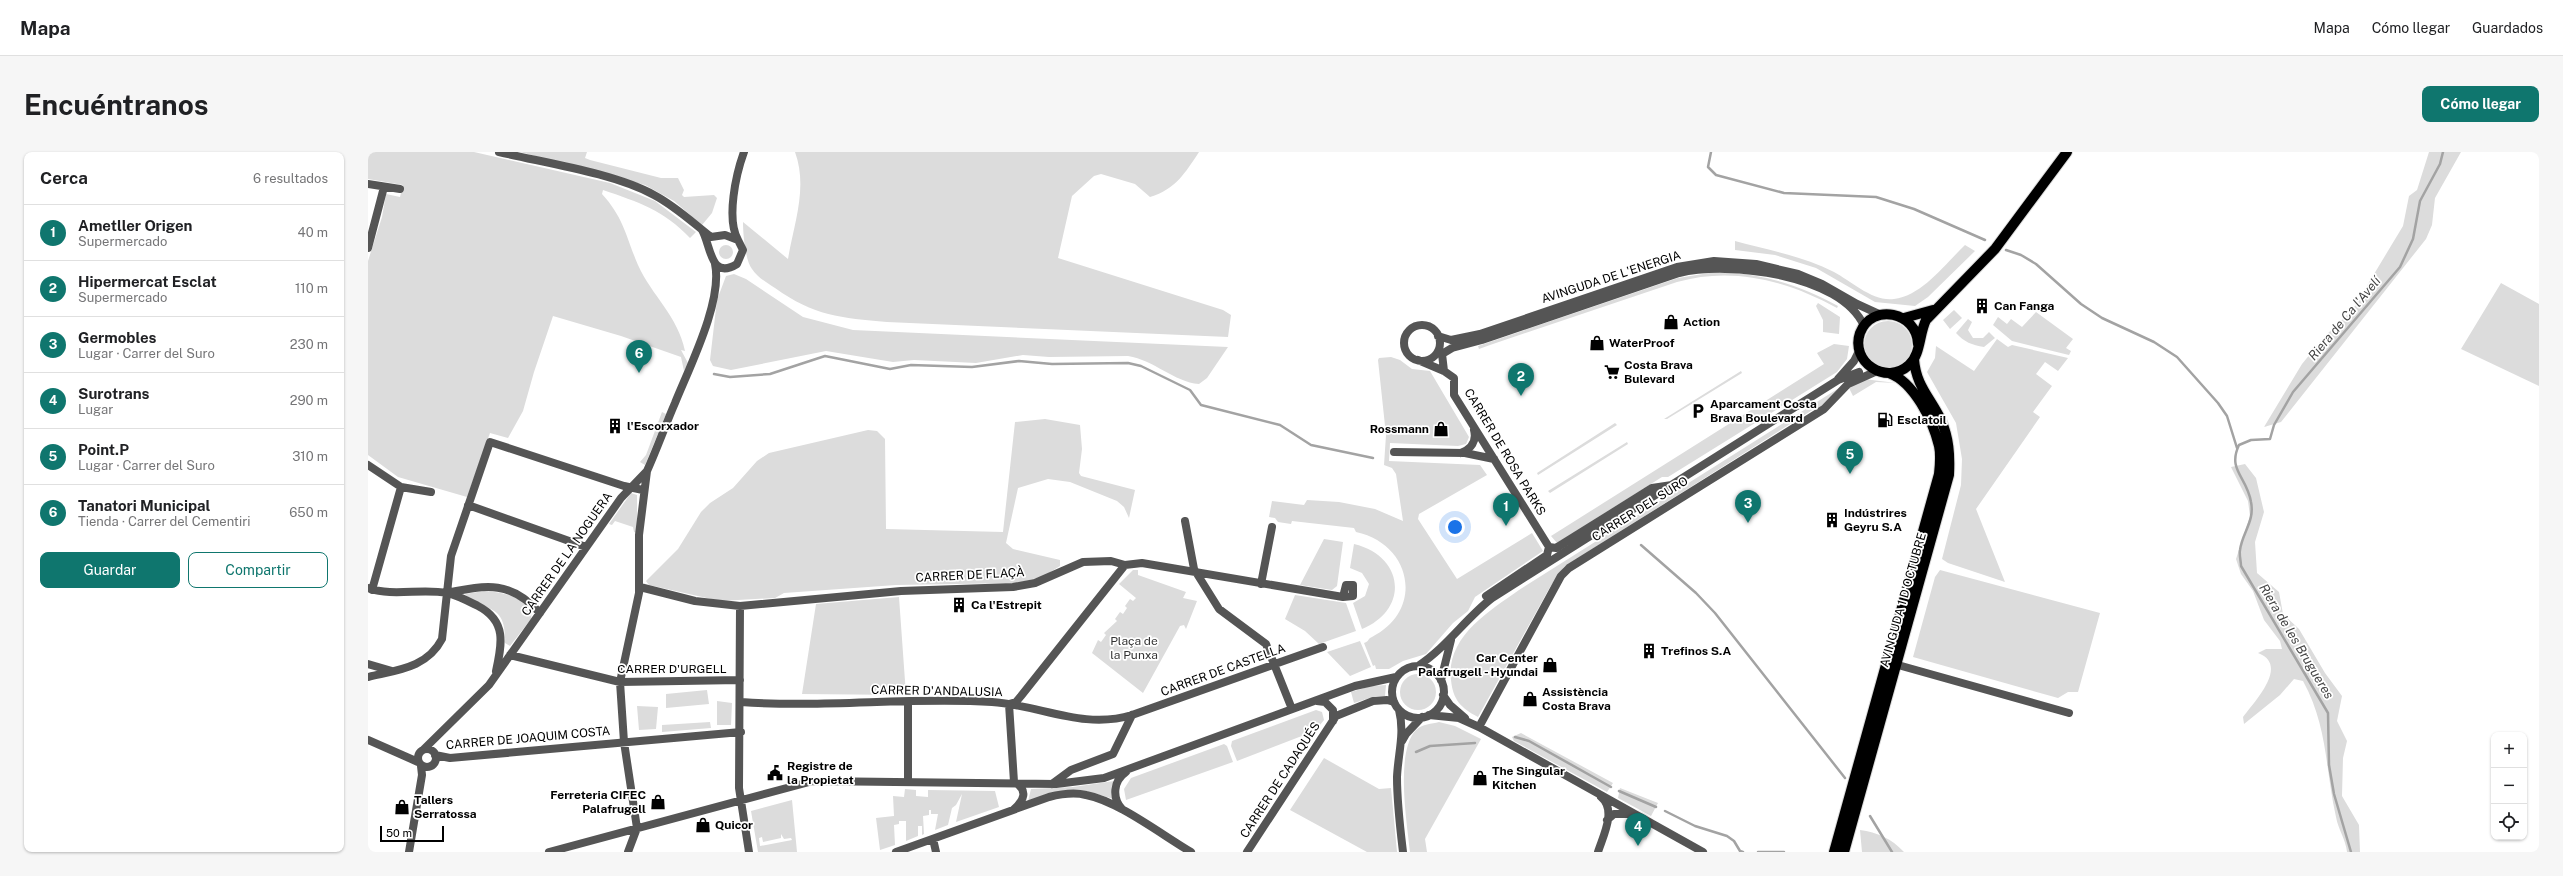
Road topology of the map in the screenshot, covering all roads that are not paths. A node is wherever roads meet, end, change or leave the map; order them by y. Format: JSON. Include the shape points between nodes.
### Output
{"nodes":[{"id":1,"x":499,"y":152,"type":"edge"},
{"id":2,"x":744,"y":152,"type":"edge"},
{"id":3,"x":2067,"y":152,"type":"edge"},
{"id":4,"x":368,"y":184,"type":"edge"},
{"id":5,"x":384,"y":186,"type":"junction"},
{"id":6,"x":400,"y":190,"type":"dead end"},
{"id":7,"x":732,"y":218,"type":"junction"},
{"id":8,"x":702,"y":230,"type":"junction"},
{"id":9,"x":722,"y":236,"type":"junction"},
{"id":10,"x":738,"y":240,"type":"junction"},
{"id":11,"x":368,"y":248,"type":"edge"},
{"id":12,"x":710,"y":249,"type":"junction"},
{"id":13,"x":715,"y":264,"type":"junction"},
{"id":14,"x":726,"y":268,"type":"junction"},
{"id":15,"x":716,"y":285,"type":"junction"},
{"id":16,"x":1936,"y":309,"type":"junction"},
{"id":17,"x":1881,"y":315,"type":"junction"},
{"id":18,"x":1904,"y":318,"type":"junction"},
{"id":19,"x":1864,"y":326,"type":"junction"},
{"id":20,"x":1439,"y":340,"type":"junction"},
{"id":21,"x":1918,"y":344,"type":"junction"},
{"id":22,"x":1859,"y":351,"type":"junction"},
{"id":23,"x":1442,"y":354,"type":"junction"},
{"id":24,"x":1914,"y":359,"type":"junction"},
{"id":25,"x":1418,"y":360,"type":"junction"},
{"id":26,"x":1874,"y":370,"type":"junction"},
{"id":27,"x":1444,"y":371,"type":"junction"},
{"id":28,"x":1889,"y":373,"type":"junction"},
{"id":29,"x":1838,"y":380,"type":"junction"},
{"id":30,"x":1473,"y":425,"type":"junction"},
{"id":31,"x":1482,"y":439,"type":"junction"},
{"id":32,"x":1394,"y":452,"type":"dead end"},
{"id":33,"x":1465,"y":454,"type":"junction"},
{"id":34,"x":1494,"y":459,"type":"junction"},
{"id":35,"x":368,"y":465,"type":"edge"},
{"id":36,"x":647,"y":471,"type":"junction"},
{"id":37,"x":1673,"y":485,"type":"junction"},
{"id":38,"x":401,"y":487,"type":"junction"},
{"id":39,"x":630,"y":487,"type":"junction"},
{"id":40,"x":643,"y":490,"type":"junction"},
{"id":41,"x":431,"y":492,"type":"dead end"},
{"id":42,"x":468,"y":505,"type":"junction"},
{"id":43,"x":1185,"y":521,"type":"dead end"},
{"id":44,"x":1272,"y":527,"type":"dead end"},
{"id":45,"x":586,"y":547,"type":"junction"},
{"id":46,"x":1549,"y":547,"type":"junction"},
{"id":47,"x":1125,"y":565,"type":"junction"},
{"id":48,"x":1197,"y":574,"type":"junction"},
{"id":49,"x":1261,"y":584,"type":"junction"},
{"id":50,"x":640,"y":587,"type":"junction"},
{"id":51,"x":370,"y":589,"type":"edge"},
{"id":52,"x":446,"y":593,"type":"junction"},
{"id":53,"x":1343,"y":597,"type":"dead end"},
{"id":54,"x":740,"y":606,"type":"junction"},
{"id":55,"x":540,"y":613,"type":"junction"},
{"id":56,"x":1472,"y":614,"type":"junction"},
{"id":57,"x":1451,"y":638,"type":"junction"},
{"id":58,"x":501,"y":642,"type":"junction"},
{"id":59,"x":1323,"y":647,"type":"dead end"},
{"id":60,"x":513,"y":652,"type":"junction"},
{"id":61,"x":368,"y":664,"type":"edge"},
{"id":62,"x":1275,"y":664,"type":"junction"},
{"id":63,"x":1898,"y":665,"type":"junction"},
{"id":64,"x":1418,"y":666,"type":"junction"},
{"id":65,"x":392,"y":671,"type":"junction"},
{"id":66,"x":496,"y":675,"type":"junction"},
{"id":67,"x":368,"y":677,"type":"edge"},
{"id":68,"x":1396,"y":677,"type":"junction"},
{"id":69,"x":740,"y":680,"type":"junction"},
{"id":70,"x":1441,"y":680,"type":"junction"},
{"id":71,"x":620,"y":682,"type":"junction"},
{"id":72,"x":1443,"y":695,"type":"junction"},
{"id":73,"x":741,"y":702,"type":"junction"},
{"id":74,"x":908,"y":702,"type":"junction"},
{"id":75,"x":1312,"y":702,"type":"junction"},
{"id":76,"x":1394,"y":702,"type":"junction"},
{"id":77,"x":1009,"y":704,"type":"junction"},
{"id":78,"x":1292,"y":710,"type":"junction"},
{"id":79,"x":1399,"y":710,"type":"junction"},
{"id":80,"x":2069,"y":714,"type":"dead end"},
{"id":81,"x":1132,"y":715,"type":"junction"},
{"id":82,"x":1426,"y":716,"type":"junction"},
{"id":83,"x":1333,"y":722,"type":"junction"},
{"id":84,"x":1479,"y":727,"type":"junction"},
{"id":85,"x":741,"y":732,"type":"junction"},
{"id":86,"x":368,"y":740,"type":"edge"},
{"id":87,"x":624,"y":742,"type":"junction"},
{"id":88,"x":1401,"y":745,"type":"junction"},
{"id":89,"x":426,"y":756,"type":"junction"},
{"id":90,"x":1131,"y":769,"type":"junction"},
{"id":91,"x":908,"y":781,"type":"junction"},
{"id":92,"x":1014,"y":782,"type":"junction"},
{"id":93,"x":1052,"y":784,"type":"junction"},
{"id":94,"x":1593,"y":792,"type":"junction"},
{"id":95,"x":741,"y":800,"type":"junction"},
{"id":96,"x":1013,"y":810,"type":"junction"},
{"id":97,"x":1125,"y":813,"type":"junction"},
{"id":98,"x":1638,"y":816,"type":"junction"},
{"id":99,"x":1607,"y":820,"type":"junction"},
{"id":100,"x":637,"y":828,"type":"junction"},
{"id":101,"x":932,"y":839,"type":"junction"},
{"id":102,"x":905,"y":850,"type":"edge"},
{"id":103,"x":409,"y":852,"type":"edge"},
{"id":104,"x":549,"y":852,"type":"edge"},
{"id":105,"x":628,"y":852,"type":"edge"},
{"id":106,"x":749,"y":852,"type":"edge"},
{"id":107,"x":896,"y":852,"type":"edge"},
{"id":108,"x":936,"y":852,"type":"edge"},
{"id":109,"x":1191,"y":852,"type":"edge"},
{"id":110,"x":1246,"y":852,"type":"edge"},
{"id":111,"x":1403,"y":852,"type":"edge"},
{"id":112,"x":1598,"y":852,"type":"edge"},
{"id":113,"x":1704,"y":852,"type":"edge"},
{"id":114,"x":1834,"y":852,"type":"edge"},
{"id":115,"x":1844,"y":852,"type":"edge"}],
"edges":[{"from":1,"to":8,"type":"street","via":[[634,186],[664,201]]},
{"from":2,"to":7,"type":"street"},
{"from":3,"to":16,"type":"main road","via":[[1995,248]]},
{"from":4,"to":5,"type":"street"},
{"from":5,"to":6,"type":"street"},
{"from":5,"to":11,"type":"street"},
{"from":7,"to":9,"type":"street"},
{"from":7,"to":10,"type":"street"},
{"from":8,"to":9,"type":"street","via":[[711,237]]},
{"from":8,"to":12,"type":"street"},
{"from":9,"to":10,"type":"street"},
{"from":9,"to":12,"type":"street"},
{"from":10,"to":14,"type":"street","via":[[743,250],[741,259],[737,264]]},
{"from":12,"to":13,"type":"street","via":[[710,256]]},
{"from":13,"to":14,"type":"street"},
{"from":13,"to":15,"type":"street"},
{"from":14,"to":15,"type":"street"},
{"from":15,"to":36,"type":"street","via":[[696,357]]},
{"from":16,"to":18,"type":"main road","via":[[1926,314]]},
{"from":16,"to":21,"type":"main road","via":[[1922,328]]},
{"from":17,"to":18,"type":"main road","via":[[1893,314]]},
{"from":17,"to":19,"type":"main road"},
{"from":17,"to":20,"type":"street","name":"AVINGUDA DE L'ENERGIA","via":[[1822,284],[1783,270],[1756,264],[1714,261],[1677,267],[1480,334],[1454,340]]},
{"from":18,"to":21,"type":"main road","via":[[1914,329]]},
{"from":19,"to":22,"type":"main road","via":[[1859,338]]},
{"from":19,"to":23,"type":"street","name":"AVINGUDA DE L'ENERGIA","via":[[1853,310],[1808,285],[1755,270],[1714,268],[1679,273],[1452,348]]},
{"from":20,"to":23,"type":"street"},
{"from":20,"to":25,"type":"street","via":[[1437,354],[1429,359]]},
{"from":20,"to":25,"type":"street","via":[[1435,330],[1425,325],[1410,329],[1404,344],[1408,355]]},
{"from":21,"to":24,"type":"main road"},
{"from":22,"to":26,"type":"main road","via":[[1864,361]]},
{"from":22,"to":29,"type":"street"},
{"from":23,"to":27,"type":"street"},
{"from":24,"to":28,"type":"main road","via":[[1902,370]]},
{"from":24,"to":63,"type":"main road","name":"AVINGUDA 1 D'OCTUBRE","via":[[1916,378],[1946,432],[1950,475]]},
{"from":25,"to":27,"type":"street"},
{"from":26,"to":28,"type":"main road"},
{"from":26,"to":29,"type":"street"},
{"from":26,"to":84,"type":"street","name":"CARRER DEL SURO","via":[[1848,384],[1824,410],[1569,568],[1561,576]]},
{"from":27,"to":30,"type":"street","name":"CARRER DE ROSA PARKS","via":[[1454,378],[1454,394]]},
{"from":28,"to":114,"type":"main road","name":"AVINGUDA 1 D'OCTUBRE","via":[[1904,381],[1931,424],[1939,448],[1939,474]]},
{"from":29,"to":37,"type":"street"},
{"from":30,"to":31,"type":"street","name":"CARRER DE ROSA PARKS"},
{"from":30,"to":33,"type":"street","via":[[1474,441]]},
{"from":31,"to":33,"type":"street","via":[[1481,447]]},
{"from":31,"to":34,"type":"street","name":"CARRER DE ROSA PARKS"},
{"from":32,"to":33,"type":"street"},
{"from":33,"to":34,"type":"street"},
{"from":34,"to":46,"type":"street","name":"CARRER DE ROSA PARKS"},
{"from":35,"to":38,"type":"street"},
{"from":36,"to":39,"type":"street","name":"CARRER DE LA NOGUERA"},
{"from":36,"to":40,"type":"street"},
{"from":37,"to":46,"type":"street","via":[[1652,488],[1556,548]]},
{"from":37,"to":56,"type":"street","via":[[1527,576]]},
{"from":38,"to":41,"type":"street"},
{"from":38,"to":51,"type":"street"},
{"from":39,"to":40,"type":"street"},
{"from":39,"to":42,"type":"street","via":[[490,442]]},
{"from":39,"to":45,"type":"street","name":"CARRER DE LA NOGUERA"},
{"from":40,"to":50,"type":"street","via":[[639,535]]},
{"from":42,"to":45,"type":"street"},
{"from":42,"to":52,"type":"street","via":[[451,556]]},
{"from":43,"to":48,"type":"street","via":[[1189,555]]},
{"from":44,"to":49,"type":"street"},
{"from":45,"to":55,"type":"street","name":"CARRER DE LA NOGUERA"},
{"from":46,"to":56,"type":"street","via":[[1547,555],[1487,595]]},
{"from":47,"to":48,"type":"street","name":"CARRER DE FLAÇÀ","via":[[1142,563]]},
{"from":47,"to":54,"type":"street","name":"CARRER DE FLAÇÀ","via":[[1111,561],[1083,562],[1035,583],[1013,587],[901,591]]},
{"from":47,"to":77,"type":"street","via":[[1016,702]]},
{"from":48,"to":49,"type":"street","name":"CARRER DE FLAÇÀ"},
{"from":48,"to":62,"type":"street","via":[[1220,609],[1266,644]]},
{"from":49,"to":53,"type":"street","name":"CARRER DE FLAÇÀ"},
{"from":50,"to":54,"type":"street","name":"CARRER DE FLAÇÀ","via":[[695,601]]},
{"from":50,"to":71,"type":"street"},
{"from":51,"to":52,"type":"street","via":[[379,592]]},
{"from":52,"to":55,"type":"street","via":[[483,586],[502,587],[526,598]]},
{"from":52,"to":58,"type":"street","via":[[492,614],[499,627]]},
{"from":52,"to":65,"type":"street","via":[[444,628],[437,648],[419,664]]},
{"from":54,"to":69,"type":"street"},
{"from":55,"to":60,"type":"street","name":"CARRER DE LA NOGUERA"},
{"from":56,"to":57,"type":"street"},
{"from":57,"to":64,"type":"street","via":[[1432,657]]},
{"from":57,"to":70,"type":"street"},
{"from":58,"to":60,"type":"street","name":"CARRER D'URGELL","via":[[505,649]]},
{"from":58,"to":66,"type":"street"},
{"from":59,"to":62,"type":"street","name":"CARRER DE CASTELLA"},
{"from":60,"to":66,"type":"street","name":"CARRER DE LA NOGUERA"},
{"from":60,"to":71,"type":"street","name":"CARRER D'URGELL"},
{"from":61,"to":65,"type":"street"},
{"from":62,"to":78,"type":"street"},
{"from":62,"to":81,"type":"street","name":"CARRER DE CASTELLA"},
{"from":63,"to":80,"type":"street"},
{"from":63,"to":115,"type":"main road","name":"AVINGUDA 1 D'OCTUBRE"},
{"from":64,"to":68,"type":"street","via":[[1406,668]]},
{"from":64,"to":70,"type":"street","via":[[1432,670]]},
{"from":65,"to":67,"type":"street"},
{"from":66,"to":89,"type":"street","name":"CARRER DE LA NOGUERA"},
{"from":68,"to":75,"type":"street","via":[[1366,682]]},
{"from":68,"to":76,"type":"street","via":[[1392,692]]},
{"from":69,"to":71,"type":"street","name":"CARRER D'URGELL"},
{"from":69,"to":73,"type":"street"},
{"from":70,"to":72,"type":"street"},
{"from":71,"to":87,"type":"street"},
{"from":72,"to":82,"type":"street","via":[[1439,706]]},
{"from":72,"to":84,"type":"street","via":[[1459,714]]},
{"from":73,"to":74,"type":"street","name":"CARRER D'ANDALUSIA"},
{"from":73,"to":85,"type":"street"},
{"from":74,"to":77,"type":"street","name":"CARRER D'ANDALUSIA"},
{"from":74,"to":91,"type":"street"},
{"from":75,"to":78,"type":"street"},
{"from":75,"to":83,"type":"street","name":"CARRER DE CADAQUÉS","via":[[1325,702],[1334,715]]},
{"from":76,"to":79,"type":"street"},
{"from":76,"to":83,"type":"street","name":"CARRER DE CADAQUÉS","via":[[1373,701],[1347,710],[1336,716]]},
{"from":77,"to":81,"type":"street","name":"CARRER D'ANDALUSIA","via":[[1048,714],[1094,720],[1118,720]]},
{"from":77,"to":92,"type":"street"},
{"from":78,"to":90,"type":"street"},
{"from":79,"to":82,"type":"street","via":[[1412,717]]},
{"from":79,"to":88,"type":"street","via":[[1402,726]]},
{"from":81,"to":93,"type":"street","via":[[1113,754],[1071,770]]},
{"from":82,"to":84,"type":"street","via":[[1459,718]]},
{"from":82,"to":88,"type":"street","via":[[1406,734]]},
{"from":83,"to":110,"type":"street","name":"CARRER DE CADAQUÉS"},
{"from":84,"to":94,"type":"street"},
{"from":85,"to":87,"type":"street","name":"CARRER DE JOAQUIM COSTA"},
{"from":85,"to":95,"type":"street"},
{"from":86,"to":89,"type":"street","name":"CARRER DE JOAQUIM COSTA","via":[[406,755]]},
{"from":87,"to":89,"type":"street","name":"CARRER DE JOAQUIM COSTA","via":[[450,758]]},
{"from":87,"to":100,"type":"street"},
{"from":88,"to":111,"type":"street","via":[[1397,795]]},
{"from":89,"to":103,"type":"street"},
{"from":90,"to":93,"type":"street","via":[[1104,778]]},
{"from":90,"to":97,"type":"street","via":[[1122,775],[1115,787],[1116,800]]},
{"from":91,"to":92,"type":"street"},
{"from":91,"to":95,"type":"street","via":[[814,781]]},
{"from":92,"to":93,"type":"street"},
{"from":92,"to":96,"type":"street","via":[[1023,789],[1024,794]]},
{"from":94,"to":98,"type":"street"},
{"from":94,"to":99,"type":"street","via":[[1606,802],[1609,814]]},
{"from":95,"to":100,"type":"street"},
{"from":95,"to":106,"type":"street"},
{"from":96,"to":97,"type":"street","via":[[1049,797],[1072,794],[1095,797]]},
{"from":96,"to":101,"type":"street"},
{"from":97,"to":109,"type":"street"},
{"from":98,"to":99,"type":"street","via":[[1619,813]]},
{"from":98,"to":113,"type":"street"},
{"from":99,"to":112,"type":"street"},
{"from":100,"to":104,"type":"street"},
{"from":100,"to":105,"type":"street"},
{"from":101,"to":102,"type":"street"},
{"from":101,"to":108,"type":"street"},
{"from":102,"to":107,"type":"street"}]}
